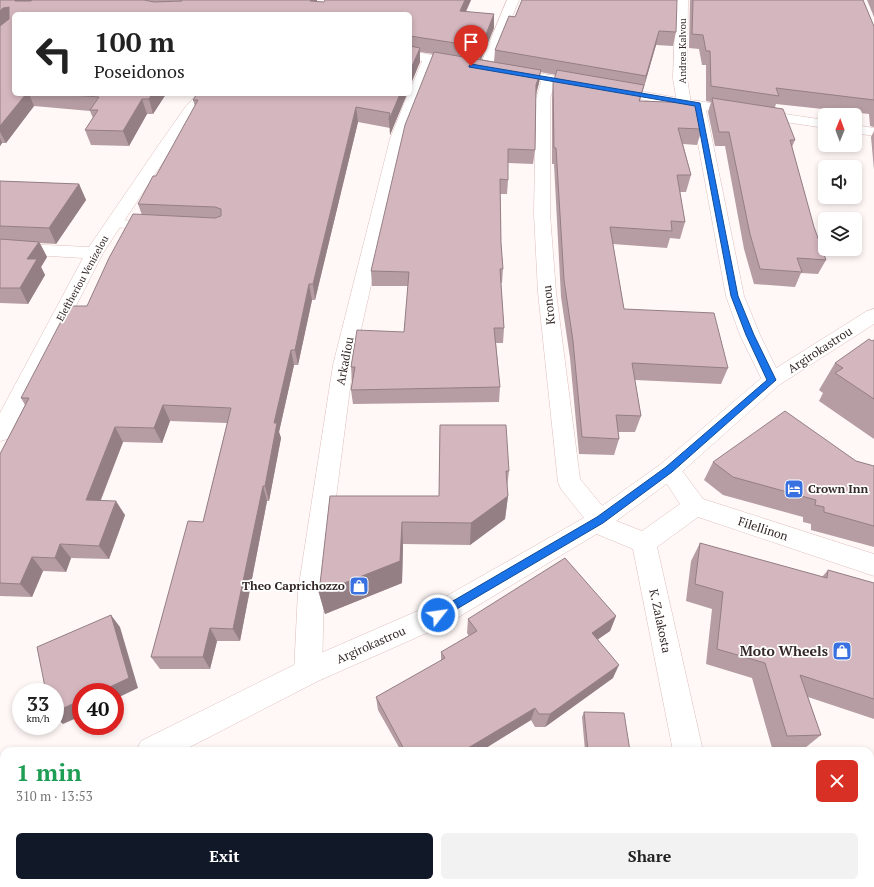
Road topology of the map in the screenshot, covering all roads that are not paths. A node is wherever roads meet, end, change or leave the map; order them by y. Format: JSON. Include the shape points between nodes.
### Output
{"nodes":[{"id":1,"x":514,"y":0,"type":"edge"},
{"id":2,"x":682,"y":0,"type":"edge"},
{"id":3,"x":412,"y":55,"type":"edge"},
{"id":4,"x":429,"y":59,"type":"junction"},
{"id":5,"x":485,"y":68,"type":"junction"},
{"id":6,"x":549,"y":79,"type":"junction"},
{"id":7,"x":204,"y":96,"type":"edge"},
{"id":8,"x":691,"y":104,"type":"junction"},
{"id":9,"x":818,"y":123,"type":"edge"},
{"id":10,"x":862,"y":130,"type":"edge"},
{"id":11,"x":874,"y":132,"type":"edge"},
{"id":12,"x":113,"y":224,"type":"junction"},
{"id":13,"x":166,"y":226,"type":"edge"},
{"id":14,"x":0,"y":248,"type":"edge"},
{"id":15,"x":94,"y":253,"type":"junction"},
{"id":16,"x":874,"y":315,"type":"edge"},
{"id":17,"x":772,"y":380,"type":"junction"},
{"id":18,"x":0,"y":433,"type":"edge"},
{"id":19,"x":669,"y":470,"type":"junction"},
{"id":20,"x":695,"y":506,"type":"junction"},
{"id":21,"x":598,"y":522,"type":"junction"},
{"id":22,"x":644,"y":543,"type":"junction"},
{"id":23,"x":874,"y":565,"type":"edge"},
{"id":24,"x":308,"y":672,"type":"junction"},
{"id":25,"x":159,"y":747,"type":"edge"},
{"id":26,"x":687,"y":747,"type":"edge"}],
"edges":[{"from":1,"to":5,"type":"street"},
{"from":2,"to":8,"type":"street","name":"Andrea Kalvou","via":[[680,78]]},
{"from":3,"to":4,"type":"street"},
{"from":4,"to":5,"type":"street"},
{"from":4,"to":24,"type":"street","name":"Arkadiou","via":[[397,139],[343,365],[311,591]]},
{"from":5,"to":6,"type":"street"},
{"from":6,"to":8,"type":"street"},
{"from":6,"to":21,"type":"street","name":"Kronou","via":[[543,100],[542,214],[547,292],[569,482]]},
{"from":7,"to":12,"type":"street","name":"Eleftheriou Venizelou","via":[[187,115]]},
{"from":8,"to":9,"type":"street"},
{"from":8,"to":17,"type":"street","name":"Andrea Kalvou","via":[[735,296]]},
{"from":10,"to":11,"type":"street"},
{"from":12,"to":13,"type":"lane"},
{"from":12,"to":15,"type":"street","name":"Eleftheriou Venizelou"},
{"from":14,"to":15,"type":"street"},
{"from":15,"to":18,"type":"street","name":"Eleftheriou Venizelou"},
{"from":16,"to":17,"type":"street","name":"Argirokastrou"},
{"from":17,"to":19,"type":"street","name":"Argirokastrou"},
{"from":19,"to":20,"type":"street"},
{"from":19,"to":21,"type":"street","name":"Argirokastrou"},
{"from":20,"to":22,"type":"street"},
{"from":20,"to":23,"type":"street","name":"Filellinon"},
{"from":21,"to":22,"type":"street"},
{"from":21,"to":24,"type":"street","name":"Argirokastrou","via":[[438,615]]},
{"from":22,"to":26,"type":"street","name":"K. Zalakosta"},
{"from":24,"to":25,"type":"street","name":"Argirokastrou"}]}
